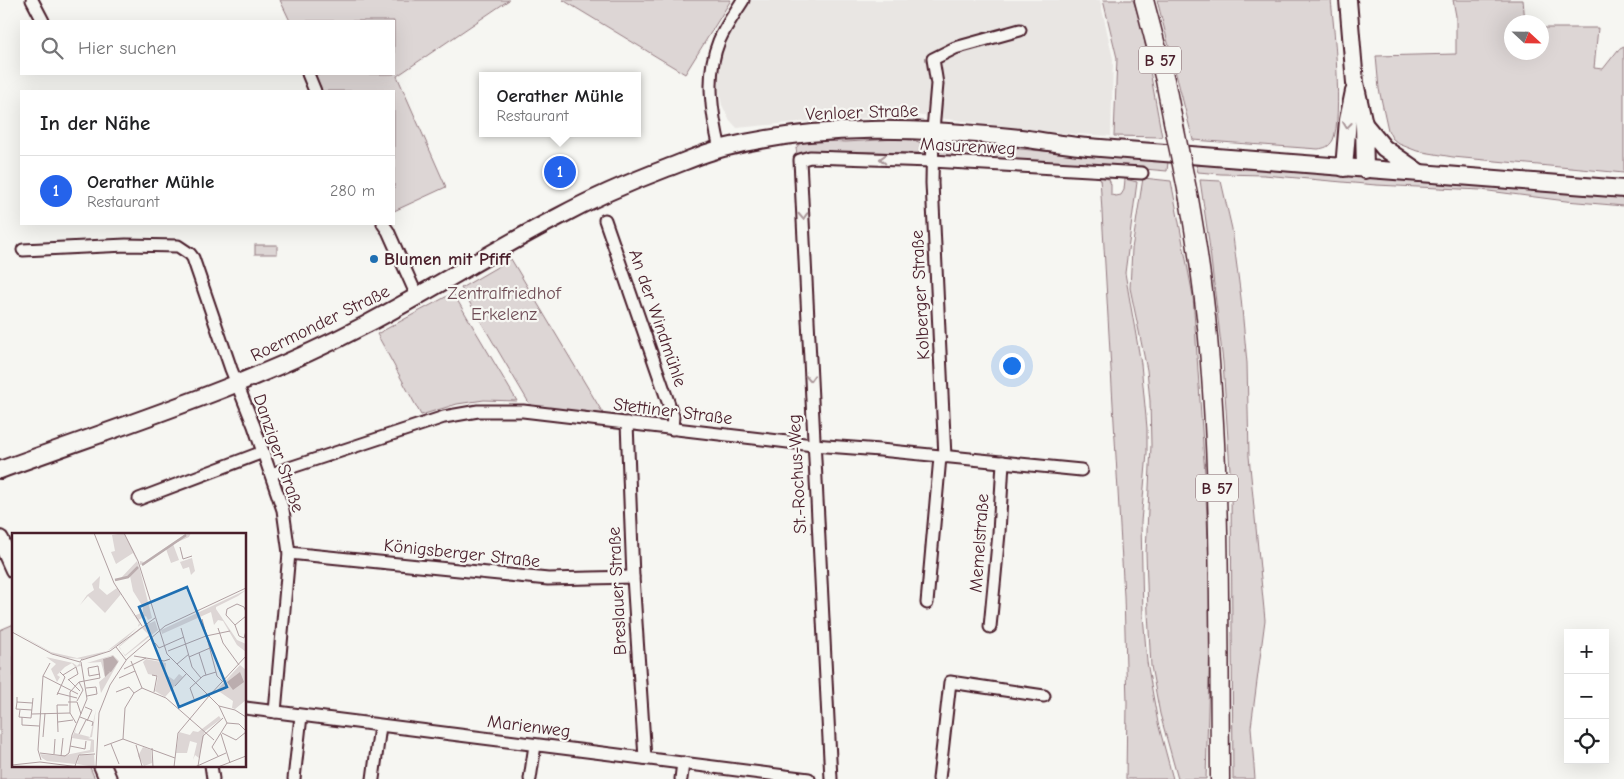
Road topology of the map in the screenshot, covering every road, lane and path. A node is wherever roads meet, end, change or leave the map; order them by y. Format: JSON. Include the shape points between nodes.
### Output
{"nodes":[{"id":1,"x":32,"y":0,"type":"edge"},
{"id":2,"x":743,"y":0,"type":"edge"},
{"id":3,"x":1144,"y":0,"type":"edge"},
{"id":4,"x":1348,"y":0,"type":"edge"},
{"id":5,"x":42,"y":20,"type":"edge"},
{"id":6,"x":1020,"y":30,"type":"dead end"},
{"id":7,"x":308,"y":75,"type":"edge"},
{"id":8,"x":1355,"y":84,"type":"junction"},
{"id":9,"x":315,"y":90,"type":"edge"},
{"id":10,"x":1364,"y":124,"type":"junction"},
{"id":11,"x":933,"y":130,"type":"junction"},
{"id":12,"x":720,"y":149,"type":"junction"},
{"id":13,"x":932,"y":161,"type":"junction"},
{"id":14,"x":801,"y":167,"type":"joint"},
{"id":15,"x":1344,"y":168,"type":"junction"},
{"id":16,"x":1365,"y":170,"type":"junction"},
{"id":17,"x":1142,"y":173,"type":"dead end"},
{"id":18,"x":1422,"y":174,"type":"junction"},
{"id":19,"x":1624,"y":189,"type":"edge"},
{"id":20,"x":605,"y":220,"type":"dead end"},
{"id":21,"x":384,"y":225,"type":"edge"},
{"id":22,"x":23,"y":250,"type":"dead end"},
{"id":23,"x":417,"y":296,"type":"junction"},
{"id":24,"x":237,"y":385,"type":"junction"},
{"id":25,"x":627,"y":423,"type":"junction"},
{"id":26,"x":672,"y":429,"type":"junction"},
{"id":27,"x":813,"y":445,"type":"junction"},
{"id":28,"x":263,"y":452,"type":"junction"},
{"id":29,"x":943,"y":457,"type":"junction"},
{"id":30,"x":1002,"y":462,"type":"junction"},
{"id":31,"x":0,"y":470,"type":"edge"},
{"id":32,"x":1081,"y":470,"type":"dead end"},
{"id":33,"x":271,"y":474,"type":"junction"},
{"id":34,"x":139,"y":499,"type":"dead end"},
{"id":35,"x":0,"y":539,"type":"edge"},
{"id":36,"x":289,"y":553,"type":"junction"},
{"id":37,"x":12,"y":566,"type":"edge"},
{"id":38,"x":633,"y":576,"type":"junction"},
{"id":39,"x":927,"y":603,"type":"dead end"},
{"id":40,"x":990,"y":627,"type":"dead end"},
{"id":41,"x":1044,"y":696,"type":"dead end"},
{"id":42,"x":246,"y":708,"type":"edge"},
{"id":43,"x":275,"y":712,"type":"junction"},
{"id":44,"x":301,"y":716,"type":"junction"},
{"id":45,"x":380,"y":726,"type":"junction"},
{"id":46,"x":535,"y":745,"type":"junction"},
{"id":47,"x":645,"y":758,"type":"junction"},
{"id":48,"x":683,"y":763,"type":"junction"},
{"id":49,"x":102,"y":766,"type":"edge"},
{"id":50,"x":211,"y":766,"type":"edge"},
{"id":51,"x":108,"y":779,"type":"edge"},
{"id":52,"x":213,"y":779,"type":"edge"},
{"id":53,"x":294,"y":779,"type":"edge"},
{"id":54,"x":373,"y":779,"type":"edge"},
{"id":55,"x":530,"y":779,"type":"edge"},
{"id":56,"x":681,"y":779,"type":"edge"},
{"id":57,"x":809,"y":779,"type":"edge"},
{"id":58,"x":831,"y":779,"type":"edge"},
{"id":59,"x":939,"y":779,"type":"edge"},
{"id":60,"x":1220,"y":779,"type":"edge"}],
"edges":[{"from":1,"to":5,"type":"street"},
{"from":2,"to":12,"type":"street","via":[[714,56],[711,77],[714,124]]},
{"from":3,"to":60,"type":"main road","number":"B 57","bridge":true,"via":[[1173,121],[1198,254],[1208,337],[1217,489]]},
{"from":4,"to":8,"type":"main road"},
{"from":6,"to":11,"type":"street","name":"Venloer Straße","via":[[955,48],[932,59],[937,84]]},
{"from":7,"to":9,"type":"street"},
{"from":8,"to":10,"type":"main road"},
{"from":8,"to":15,"type":"main road","one_way":true},
{"from":10,"to":16,"type":"main road"},
{"from":10,"to":18,"type":"main road","via":[[1384,148]]},
{"from":11,"to":12,"type":"main road","name":"Venloer Straße","via":[[807,132]]},
{"from":11,"to":13,"type":"street","name":"Kolberger Straße"},
{"from":11,"to":15,"type":"main road","via":[[1083,147]]},
{"from":12,"to":23,"type":"main road","name":"Roermonder Straße","via":[[584,203]]},
{"from":13,"to":14,"type":"street","name":"Masurenweg","one_way":true,"via":[[810,157],[800,160]]},
{"from":13,"to":17,"type":"street","name":"Masurenweg"},
{"from":13,"to":29,"type":"street","name":"Kolberger Straße"},
{"from":14,"to":27,"type":"street","name":"St.-Rochus-Weg","one_way":true},
{"from":15,"to":16,"type":"main road"},
{"from":16,"to":18,"type":"main road"},
{"from":18,"to":19,"type":"main road"},
{"from":20,"to":26,"type":"street","name":"An der Windmühle","via":[[673,416]]},
{"from":21,"to":23,"type":"street"},
{"from":22,"to":24,"type":"street","name":"Danziger Straße","via":[[178,246],[193,258]]},
{"from":23,"to":24,"type":"main road","name":"Roermonder Straße","via":[[364,326]]},
{"from":24,"to":28,"type":"street","name":"Danziger Straße"},
{"from":24,"to":31,"type":"main road","name":"Roermonder Straße"},
{"from":25,"to":26,"type":"street","name":"Stettiner Straße"},
{"from":25,"to":33,"type":"street","name":"Stettiner Straße","via":[[524,411],[478,411],[444,417]]},
{"from":25,"to":38,"type":"street","name":"Breslauer Straße"},
{"from":26,"to":27,"type":"street","name":"Stettiner Straße"},
{"from":27,"to":29,"type":"street","name":"Stettiner Straße"},
{"from":27,"to":58,"type":"street","name":"St.-Rochus-Weg"},
{"from":28,"to":33,"type":"street","name":"Danziger Straße"},
{"from":28,"to":34,"type":"street"},
{"from":29,"to":30,"type":"street","name":"Stettiner Straße"},
{"from":29,"to":39,"type":"street","name":"Kolberger Straße"},
{"from":30,"to":32,"type":"street","name":"Stettiner Straße"},
{"from":30,"to":40,"type":"street","name":"Memelstraße"},
{"from":33,"to":36,"type":"street","name":"Danziger Straße","via":[[284,510]]},
{"from":35,"to":37,"type":"main road"},
{"from":36,"to":38,"type":"street","name":"Königsberger Straße","via":[[548,579]]},
{"from":36,"to":43,"type":"street","name":"Danziger Straße"},
{"from":38,"to":47,"type":"street","name":"Breslauer Straße"},
{"from":41,"to":59,"type":"street","via":[[950,682]]},
{"from":42,"to":43,"type":"street","name":"Marienweg"},
{"from":43,"to":44,"type":"street","name":"Marienweg"},
{"from":44,"to":45,"type":"street","name":"Marienweg"},
{"from":44,"to":53,"type":"street"},
{"from":45,"to":46,"type":"street","name":"Marienweg"},
{"from":45,"to":54,"type":"street"},
{"from":46,"to":47,"type":"street","name":"Marienweg"},
{"from":46,"to":55,"type":"street"},
{"from":47,"to":48,"type":"street","name":"Marienweg"},
{"from":48,"to":56,"type":"street"},
{"from":48,"to":57,"type":"street","name":"Marienweg"},
{"from":49,"to":51,"type":"main road"},
{"from":50,"to":52,"type":"street"}]}
